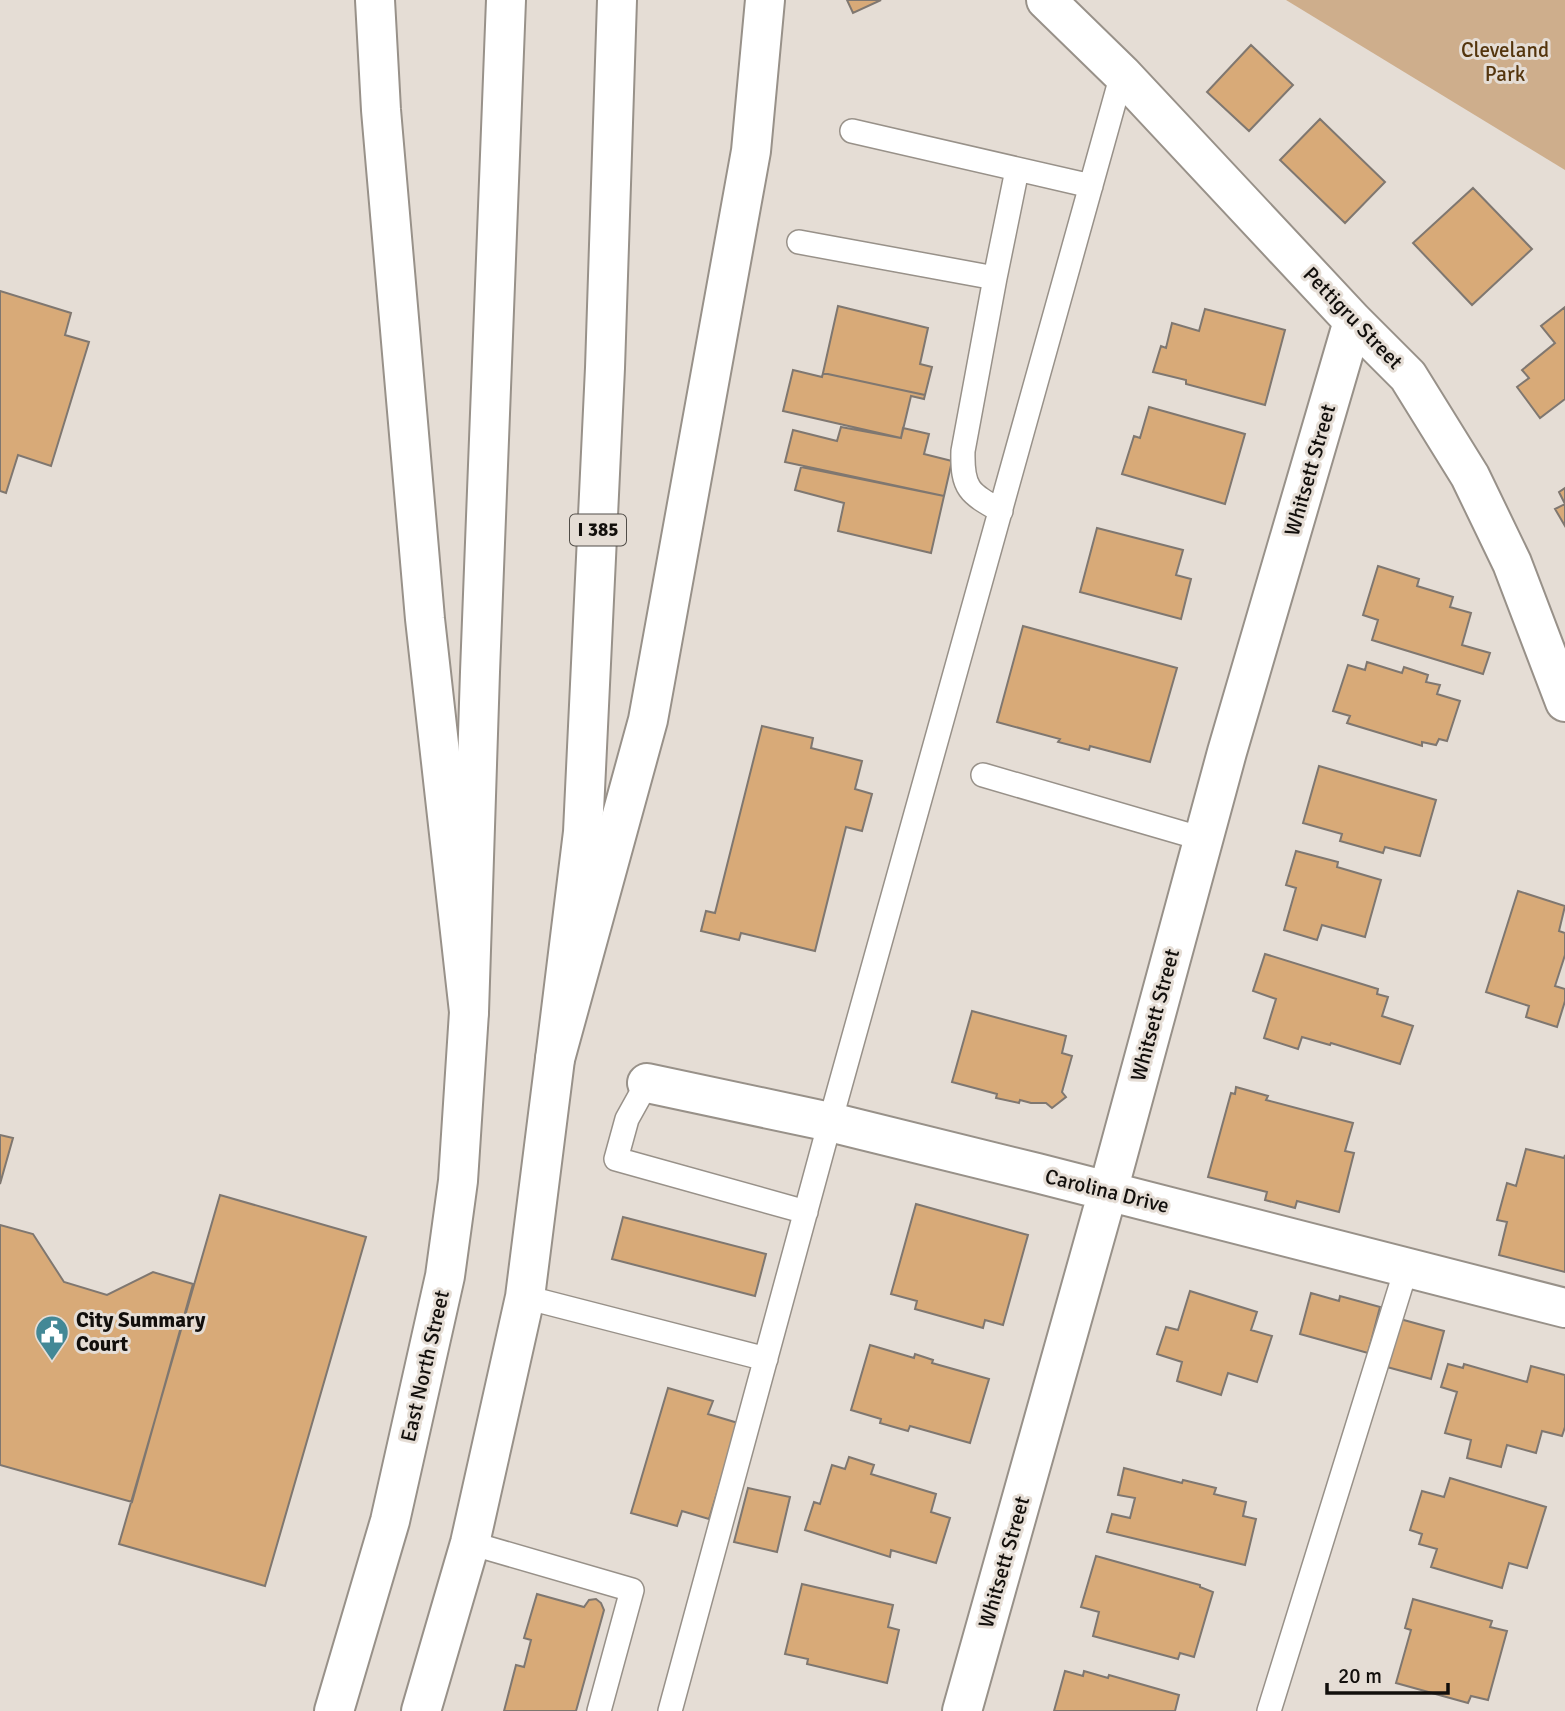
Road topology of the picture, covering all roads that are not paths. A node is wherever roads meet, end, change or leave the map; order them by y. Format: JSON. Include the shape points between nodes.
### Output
{"nodes":[{"id":1,"x":375,"y":0,"type":"edge"},
{"id":2,"x":506,"y":0,"type":"edge"},
{"id":3,"x":617,"y":0,"type":"edge"},
{"id":4,"x":765,"y":0,"type":"edge"},
{"id":5,"x":1046,"y":0,"type":"edge"},
{"id":6,"x":1122,"y":74,"type":"junction"},
{"id":7,"x":852,"y":131,"type":"dead end"},
{"id":8,"x":1017,"y":170,"type":"junction"},
{"id":9,"x":1091,"y":186,"type":"junction"},
{"id":10,"x":799,"y":242,"type":"dead end"},
{"id":11,"x":995,"y":278,"type":"junction"},
{"id":12,"x":1353,"y":321,"type":"junction"},
{"id":13,"x":1001,"y":511,"type":"junction"},
{"id":14,"x":1565,"y":702,"type":"edge"},
{"id":15,"x":983,"y":775,"type":"dead end"},
{"id":16,"x":1203,"y":839,"type":"junction"},
{"id":17,"x":469,"y":1012,"type":"junction"},
{"id":18,"x":555,"y":1059,"type":"junction"},
{"id":19,"x":647,"y":1083,"type":"joint"},
{"id":20,"x":830,"y":1122,"type":"junction"},
{"id":21,"x":1108,"y":1191,"type":"junction"},
{"id":22,"x":806,"y":1212,"type":"junction"},
{"id":23,"x":1407,"y":1266,"type":"junction"},
{"id":24,"x":525,"y":1297,"type":"junction"},
{"id":25,"x":1565,"y":1308,"type":"edge"},
{"id":26,"x":766,"y":1359,"type":"junction"},
{"id":27,"x":470,"y":1543,"type":"junction"},
{"id":28,"x":334,"y":1711,"type":"edge"},
{"id":29,"x":421,"y":1711,"type":"edge"},
{"id":30,"x":599,"y":1711,"type":"edge"},
{"id":31,"x":670,"y":1711,"type":"edge"},
{"id":32,"x":962,"y":1711,"type":"edge"},
{"id":33,"x":1269,"y":1711,"type":"edge"}],
"edges":[{"from":1,"to":17,"type":"main road","via":[[425,619]]},
{"from":2,"to":17,"type":"main road"},
{"from":3,"to":18,"type":"main road","number":"I 385","via":[[606,368],[583,832]]},
{"from":4,"to":18,"type":"main road","via":[[751,151],[648,720]]},
{"from":5,"to":6,"type":"main road","name":"Pettigru Street"},
{"from":6,"to":9,"type":"lane"},
{"from":6,"to":12,"type":"main road","name":"Pettigru Street"},
{"from":7,"to":8,"type":"lane"},
{"from":8,"to":9,"type":"lane"},
{"from":8,"to":11,"type":"lane"},
{"from":9,"to":13,"type":"lane"},
{"from":10,"to":11,"type":"lane"},
{"from":11,"to":13,"type":"lane","via":[[962,473],[967,488]]},
{"from":12,"to":14,"type":"main road","name":"Pettigru Street","via":[[1409,376],[1470,476],[1512,563]]},
{"from":12,"to":16,"type":"main road","name":"Whitsett Street"},
{"from":13,"to":20,"type":"lane"},
{"from":15,"to":16,"type":"lane"},
{"from":16,"to":21,"type":"main road","name":"Whitsett Street"},
{"from":17,"to":28,"type":"main road","name":"East North Street","via":[[458,1181],[445,1276],[390,1521]]},
{"from":18,"to":24,"type":"main road"},
{"from":19,"to":20,"type":"main road","name":"Carolina Drive"},
{"from":19,"to":22,"type":"lane","via":[[627,1119],[616,1159]]},
{"from":20,"to":21,"type":"main road","name":"Carolina Drive"},
{"from":20,"to":22,"type":"lane"},
{"from":21,"to":23,"type":"main road","name":"Carolina Drive"},
{"from":21,"to":32,"type":"main road","name":"Whitsett Street"},
{"from":22,"to":26,"type":"lane"},
{"from":23,"to":25,"type":"main road","name":"Carolina Drive"},
{"from":23,"to":33,"type":"lane"},
{"from":24,"to":26,"type":"lane"},
{"from":24,"to":27,"type":"main road"},
{"from":26,"to":31,"type":"lane"},
{"from":27,"to":29,"type":"main road"},
{"from":27,"to":30,"type":"lane","via":[[632,1590]]}]}
